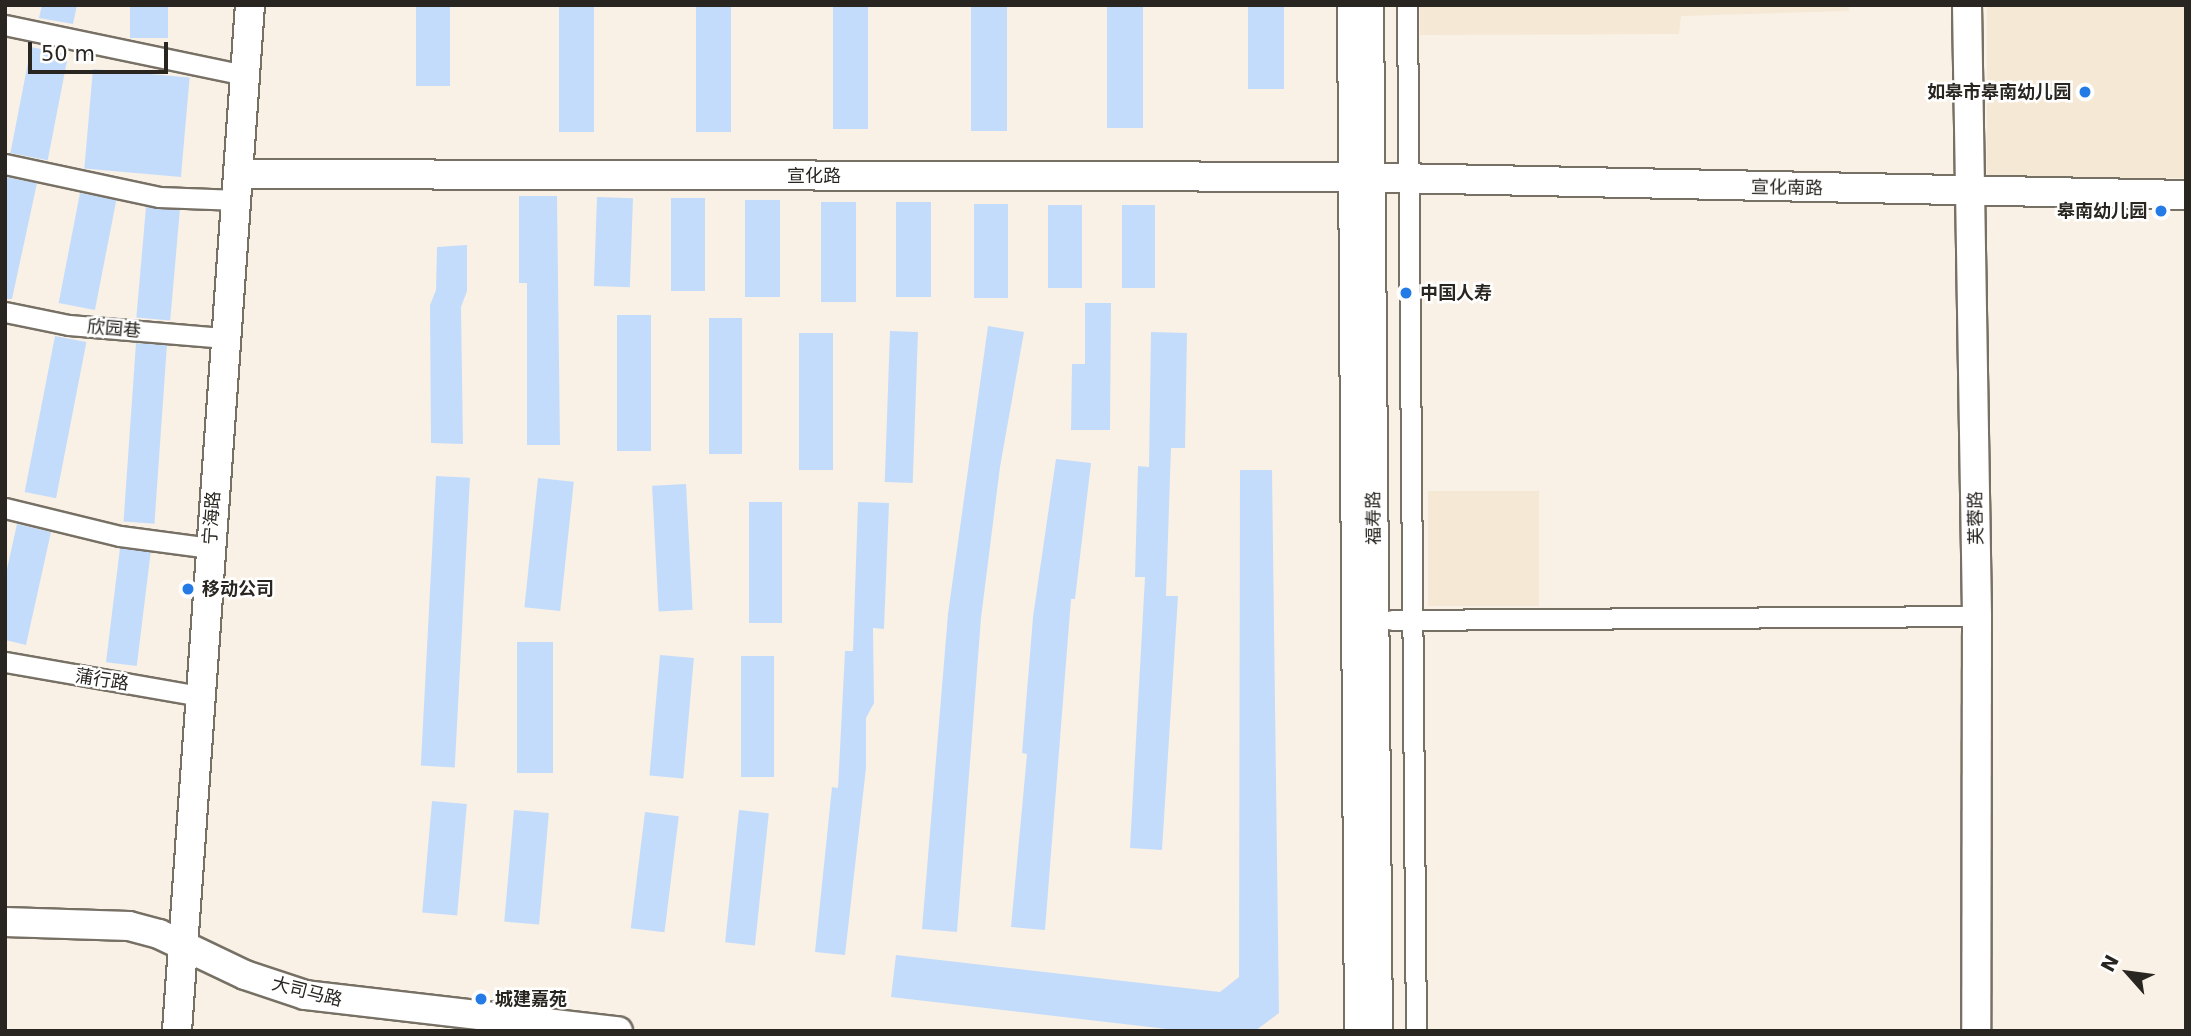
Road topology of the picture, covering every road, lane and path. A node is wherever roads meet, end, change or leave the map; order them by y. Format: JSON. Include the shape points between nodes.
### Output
{"nodes":[{"id":1,"x":250,"y":5,"type":"edge"},
{"id":2,"x":1347,"y":5,"type":"edge"},
{"id":3,"x":1369,"y":5,"type":"edge"},
{"id":4,"x":1386,"y":5,"type":"edge"},
{"id":5,"x":1407,"y":5,"type":"edge"},
{"id":6,"x":1968,"y":5,"type":"edge"},
{"id":7,"x":5,"y":25,"type":"edge"},
{"id":8,"x":245,"y":75,"type":"junction"},
{"id":9,"x":5,"y":164,"type":"edge"},
{"id":10,"x":1379,"y":179,"type":"junction"},
{"id":11,"x":239,"y":187,"type":"junction"},
{"id":12,"x":1971,"y":191,"type":"junction"},
{"id":13,"x":2186,"y":195,"type":"edge"},
{"id":14,"x":5,"y":312,"type":"edge"},
{"id":15,"x":225,"y":338,"type":"junction"},
{"id":16,"x":5,"y":508,"type":"edge"},
{"id":17,"x":210,"y":548,"type":"junction"},
{"id":18,"x":1977,"y":616,"type":"junction"},
{"id":19,"x":1404,"y":620,"type":"junction"},
{"id":20,"x":5,"y":662,"type":"edge"},
{"id":21,"x":199,"y":696,"type":"junction"},
{"id":22,"x":5,"y":922,"type":"edge"},
{"id":23,"x":97,"y":925,"type":"junction"},
{"id":24,"x":185,"y":947,"type":"junction"},
{"id":25,"x":181,"y":977,"type":"junction"},
{"id":26,"x":177,"y":1031,"type":"edge"},
{"id":27,"x":618,"y":1031,"type":"edge"},
{"id":28,"x":1354,"y":1031,"type":"edge"},
{"id":29,"x":1378,"y":1031,"type":"edge"},
{"id":30,"x":1393,"y":1031,"type":"edge"},
{"id":31,"x":1416,"y":1031,"type":"edge"},
{"id":32,"x":1976,"y":1031,"type":"edge"}],
"edges":[{"from":1,"to":8,"type":"street","name":"宁海路"},
{"from":2,"to":10,"type":"street"},
{"from":3,"to":10,"type":"street","name":"福寿路"},
{"from":4,"to":10,"type":"street","name":"福寿路"},
{"from":5,"to":10,"type":"street"},
{"from":6,"to":12,"type":"street","name":"芙蓉路"},
{"from":7,"to":8,"type":"street"},
{"from":8,"to":11,"type":"street","name":"宁海路"},
{"from":9,"to":11,"type":"street","via":[[159,197]]},
{"from":10,"to":11,"type":"street","name":"宣化路"},
{"from":10,"to":12,"type":"street","name":"宣化南路"},
{"from":10,"to":19,"type":"street","name":"福寿路"},
{"from":10,"to":28,"type":"street"},
{"from":10,"to":29,"type":"street","name":"福寿路"},
{"from":11,"to":15,"type":"street","name":"宁海路"},
{"from":12,"to":13,"type":"street","name":"宣化南路"},
{"from":12,"to":18,"type":"street","name":"芙蓉路"},
{"from":14,"to":15,"type":"street","name":"欣园巷","via":[[69,325]]},
{"from":15,"to":17,"type":"street","name":"宁海路"},
{"from":16,"to":17,"type":"street","via":[[120,536]]},
{"from":17,"to":21,"type":"street","name":"宁海路"},
{"from":18,"to":19,"type":"street"},
{"from":18,"to":32,"type":"street","name":"芙蓉路"},
{"from":19,"to":30,"type":"street","name":"福寿路"},
{"from":19,"to":31,"type":"street"},
{"from":20,"to":21,"type":"street","name":"蒲行路"},
{"from":21,"to":24,"type":"street","name":"宁海路"},
{"from":22,"to":23,"type":"street","name":"大司马路"},
{"from":23,"to":24,"type":"street","name":"大司马路","via":[[149,931]]},
{"from":23,"to":25,"type":"street","via":[[169,961]]},
{"from":24,"to":25,"type":"street","name":"宁海路"},
{"from":24,"to":27,"type":"street","name":"大司马路","via":[[245,975],[305,995]]},
{"from":25,"to":26,"type":"street","name":"宁海路"}]}
